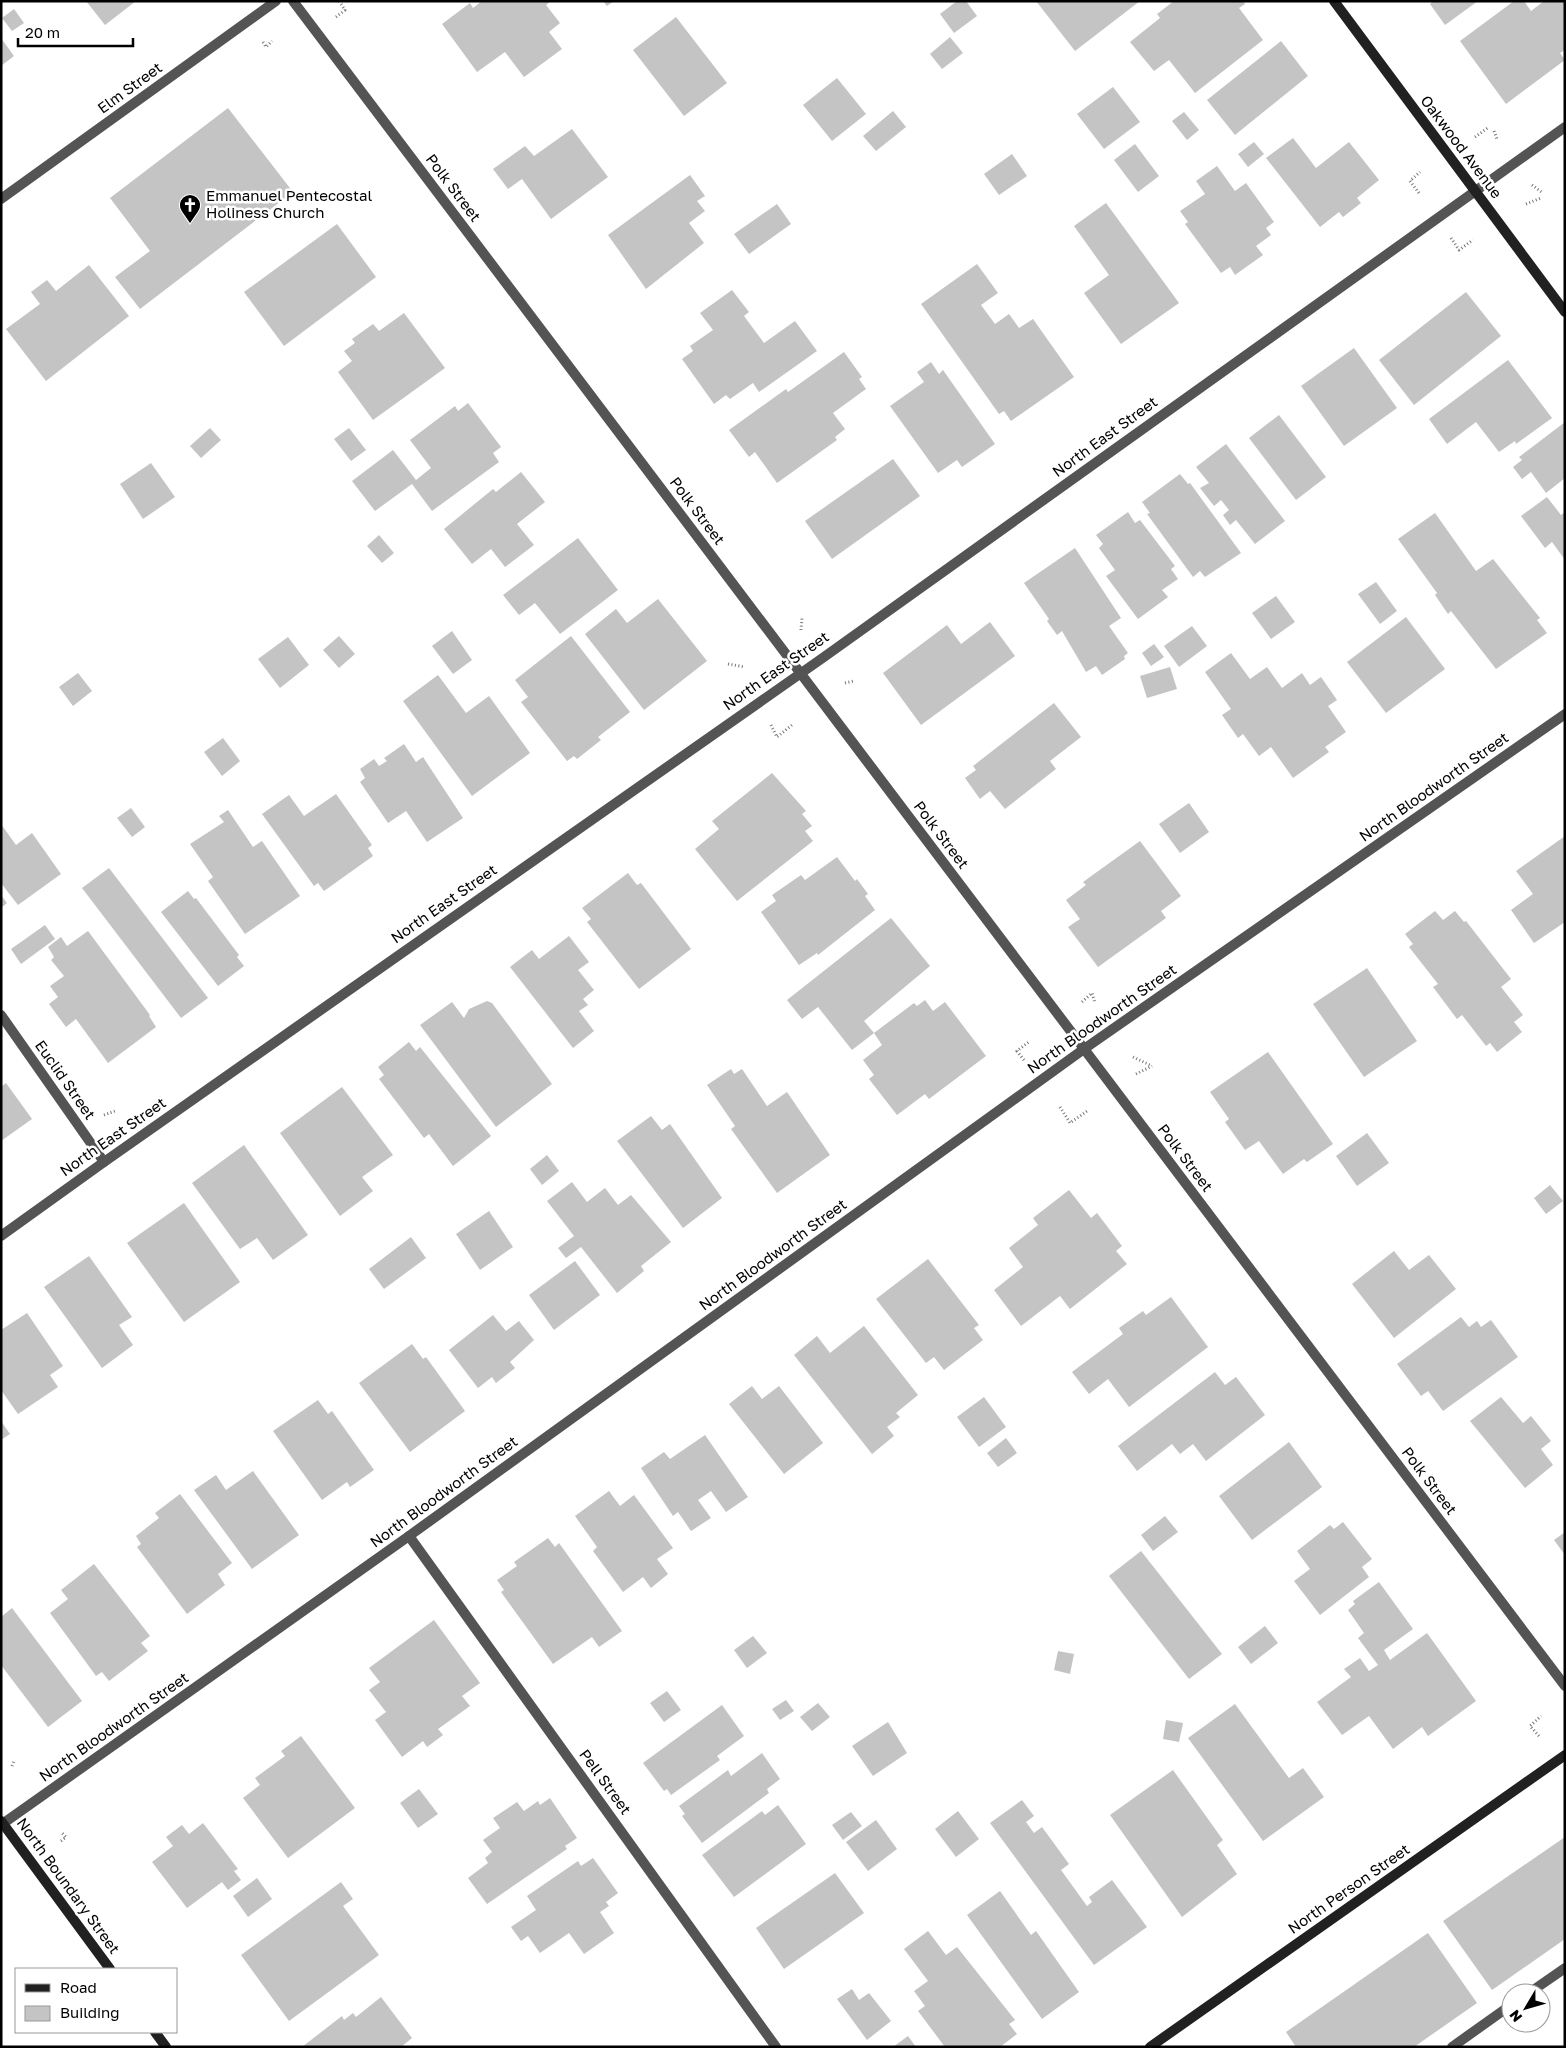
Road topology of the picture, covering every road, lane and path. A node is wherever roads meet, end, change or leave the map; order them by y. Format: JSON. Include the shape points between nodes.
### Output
{"nodes":[{"id":1,"x":276,"y":1,"type":"edge"},
{"id":2,"x":293,"y":1,"type":"edge"},
{"id":3,"x":339,"y":1,"type":"edge"},
{"id":4,"x":1334,"y":1,"type":"edge"},
{"id":5,"x":333,"y":18,"type":"dead end"},
{"id":6,"x":272,"y":41,"type":"dead end"},
{"id":7,"x":266,"y":47,"type":"dead end"},
{"id":8,"x":1489,"y":127,"type":"dead end"},
{"id":9,"x":1565,"y":127,"type":"edge"},
{"id":10,"x":1494,"y":131,"type":"dead end"},
{"id":11,"x":1475,"y":137,"type":"dead end"},
{"id":12,"x":1497,"y":138,"type":"dead end"},
{"id":13,"x":1420,"y":172,"type":"dead end"},
{"id":14,"x":1532,"y":185,"type":"dead end"},
{"id":15,"x":1475,"y":191,"type":"junction"},
{"id":16,"x":1419,"y":193,"type":"dead end"},
{"id":17,"x":1543,"y":193,"type":"dead end"},
{"id":18,"x":1541,"y":198,"type":"dead end"},
{"id":19,"x":1,"y":199,"type":"edge"},
{"id":20,"x":1526,"y":204,"type":"dead end"},
{"id":21,"x":1450,"y":236,"type":"dead end"},
{"id":22,"x":1473,"y":240,"type":"dead end"},
{"id":23,"x":1565,"y":312,"type":"edge"},
{"id":24,"x":802,"y":618,"type":"dead end"},
{"id":25,"x":801,"y":630,"type":"dead end"},
{"id":26,"x":728,"y":664,"type":"dead end"},
{"id":27,"x":744,"y":667,"type":"dead end"},
{"id":28,"x":800,"y":672,"type":"junction"},
{"id":29,"x":854,"y":681,"type":"dead end"},
{"id":30,"x":845,"y":683,"type":"dead end"},
{"id":31,"x":1565,"y":714,"type":"edge"},
{"id":32,"x":769,"y":721,"type":"dead end"},
{"id":33,"x":792,"y":725,"type":"dead end"},
{"id":34,"x":1081,"y":1003,"type":"dead end"},
{"id":35,"x":1095,"y":1004,"type":"dead end"},
{"id":36,"x":1,"y":1015,"type":"edge"},
{"id":37,"x":1030,"y":1041,"type":"dead end"},
{"id":38,"x":1084,"y":1049,"type":"junction"},
{"id":39,"x":1133,"y":1057,"type":"dead end"},
{"id":40,"x":1024,"y":1060,"type":"dead end"},
{"id":41,"x":1136,"y":1074,"type":"dead end"},
{"id":42,"x":1060,"y":1108,"type":"dead end"},
{"id":43,"x":115,"y":1111,"type":"dead end"},
{"id":44,"x":1087,"y":1111,"type":"dead end"},
{"id":45,"x":104,"y":1115,"type":"dead end"},
{"id":46,"x":104,"y":1162,"type":"junction"},
{"id":47,"x":1,"y":1236,"type":"edge"},
{"id":48,"x":409,"y":1536,"type":"junction"},
{"id":49,"x":1565,"y":1686,"type":"edge"},
{"id":50,"x":1541,"y":1716,"type":"dead end"},
{"id":51,"x":1539,"y":1736,"type":"dead end"},
{"id":52,"x":1565,"y":1755,"type":"edge"},
{"id":53,"x":14,"y":1762,"type":"dead end"},
{"id":54,"x":12,"y":1766,"type":"dead end"},
{"id":55,"x":2,"y":1823,"type":"edge"},
{"id":56,"x":61,"y":1832,"type":"dead end"},
{"id":57,"x":61,"y":1841,"type":"dead end"},
{"id":58,"x":109,"y":1968,"type":"edge"},
{"id":59,"x":1565,"y":1968,"type":"edge"},
{"id":60,"x":1543,"y":1983,"type":"edge"},
{"id":61,"x":1501,"y":2012,"type":"edge"},
{"id":62,"x":156,"y":2033,"type":"edge"},
{"id":63,"x":166,"y":2047,"type":"edge"},
{"id":64,"x":776,"y":2047,"type":"edge"},
{"id":65,"x":1150,"y":2047,"type":"edge"},
{"id":66,"x":1452,"y":2047,"type":"edge"}],
"edges":[{"from":1,"to":19,"type":"street","name":"Elm Street"},
{"from":2,"to":28,"type":"street","name":"Polk Street"},
{"from":3,"to":5,"type":"path","via":[[345,10]]},
{"from":4,"to":15,"type":"street","name":"Oakwood Avenue"},
{"from":6,"to":7,"type":"path"},
{"from":8,"to":11,"type":"path"},
{"from":9,"to":15,"type":"street","name":"North East Street"},
{"from":10,"to":12,"type":"path"},
{"from":13,"to":16,"type":"path","via":[[1410,181]]},
{"from":14,"to":17,"type":"path"},
{"from":15,"to":23,"type":"street","name":"Oakwood Avenue"},
{"from":15,"to":28,"type":"street","name":"North East Street"},
{"from":18,"to":20,"type":"path"},
{"from":21,"to":22,"type":"path","via":[[1459,250]]},
{"from":24,"to":25,"type":"path"},
{"from":26,"to":27,"type":"path"},
{"from":28,"to":38,"type":"street","name":"Polk Street"},
{"from":28,"to":46,"type":"street","name":"North East Street"},
{"from":29,"to":30,"type":"path"},
{"from":31,"to":38,"type":"street","name":"North Bloodworth Street"},
{"from":32,"to":33,"type":"path","via":[[777,737]]},
{"from":34,"to":35,"type":"path","via":[[1092,993]]},
{"from":36,"to":46,"type":"street","name":"Euclid Street"},
{"from":37,"to":40,"type":"path","via":[[1017,1051]]},
{"from":38,"to":48,"type":"street","name":"North Bloodworth Street"},
{"from":38,"to":49,"type":"street","name":"Polk Street"},
{"from":39,"to":41,"type":"path","via":[[1152,1066]]},
{"from":42,"to":44,"type":"path","via":[[1070,1123]]},
{"from":43,"to":45,"type":"path"},
{"from":46,"to":47,"type":"street","name":"North East Street"},
{"from":48,"to":55,"type":"street","name":"North Bloodworth Street"},
{"from":48,"to":64,"type":"street","name":"Pell Street"},
{"from":50,"to":51,"type":"path","via":[[1530,1726]]},
{"from":52,"to":65,"type":"street","name":"North Person Street"},
{"from":53,"to":54,"type":"path"},
{"from":55,"to":58,"type":"street","name":"North Boundary Street"},
{"from":56,"to":57,"type":"path","via":[[66,1838]]},
{"from":59,"to":60,"type":"street"},
{"from":61,"to":66,"type":"street"},
{"from":62,"to":63,"type":"street"}]}
